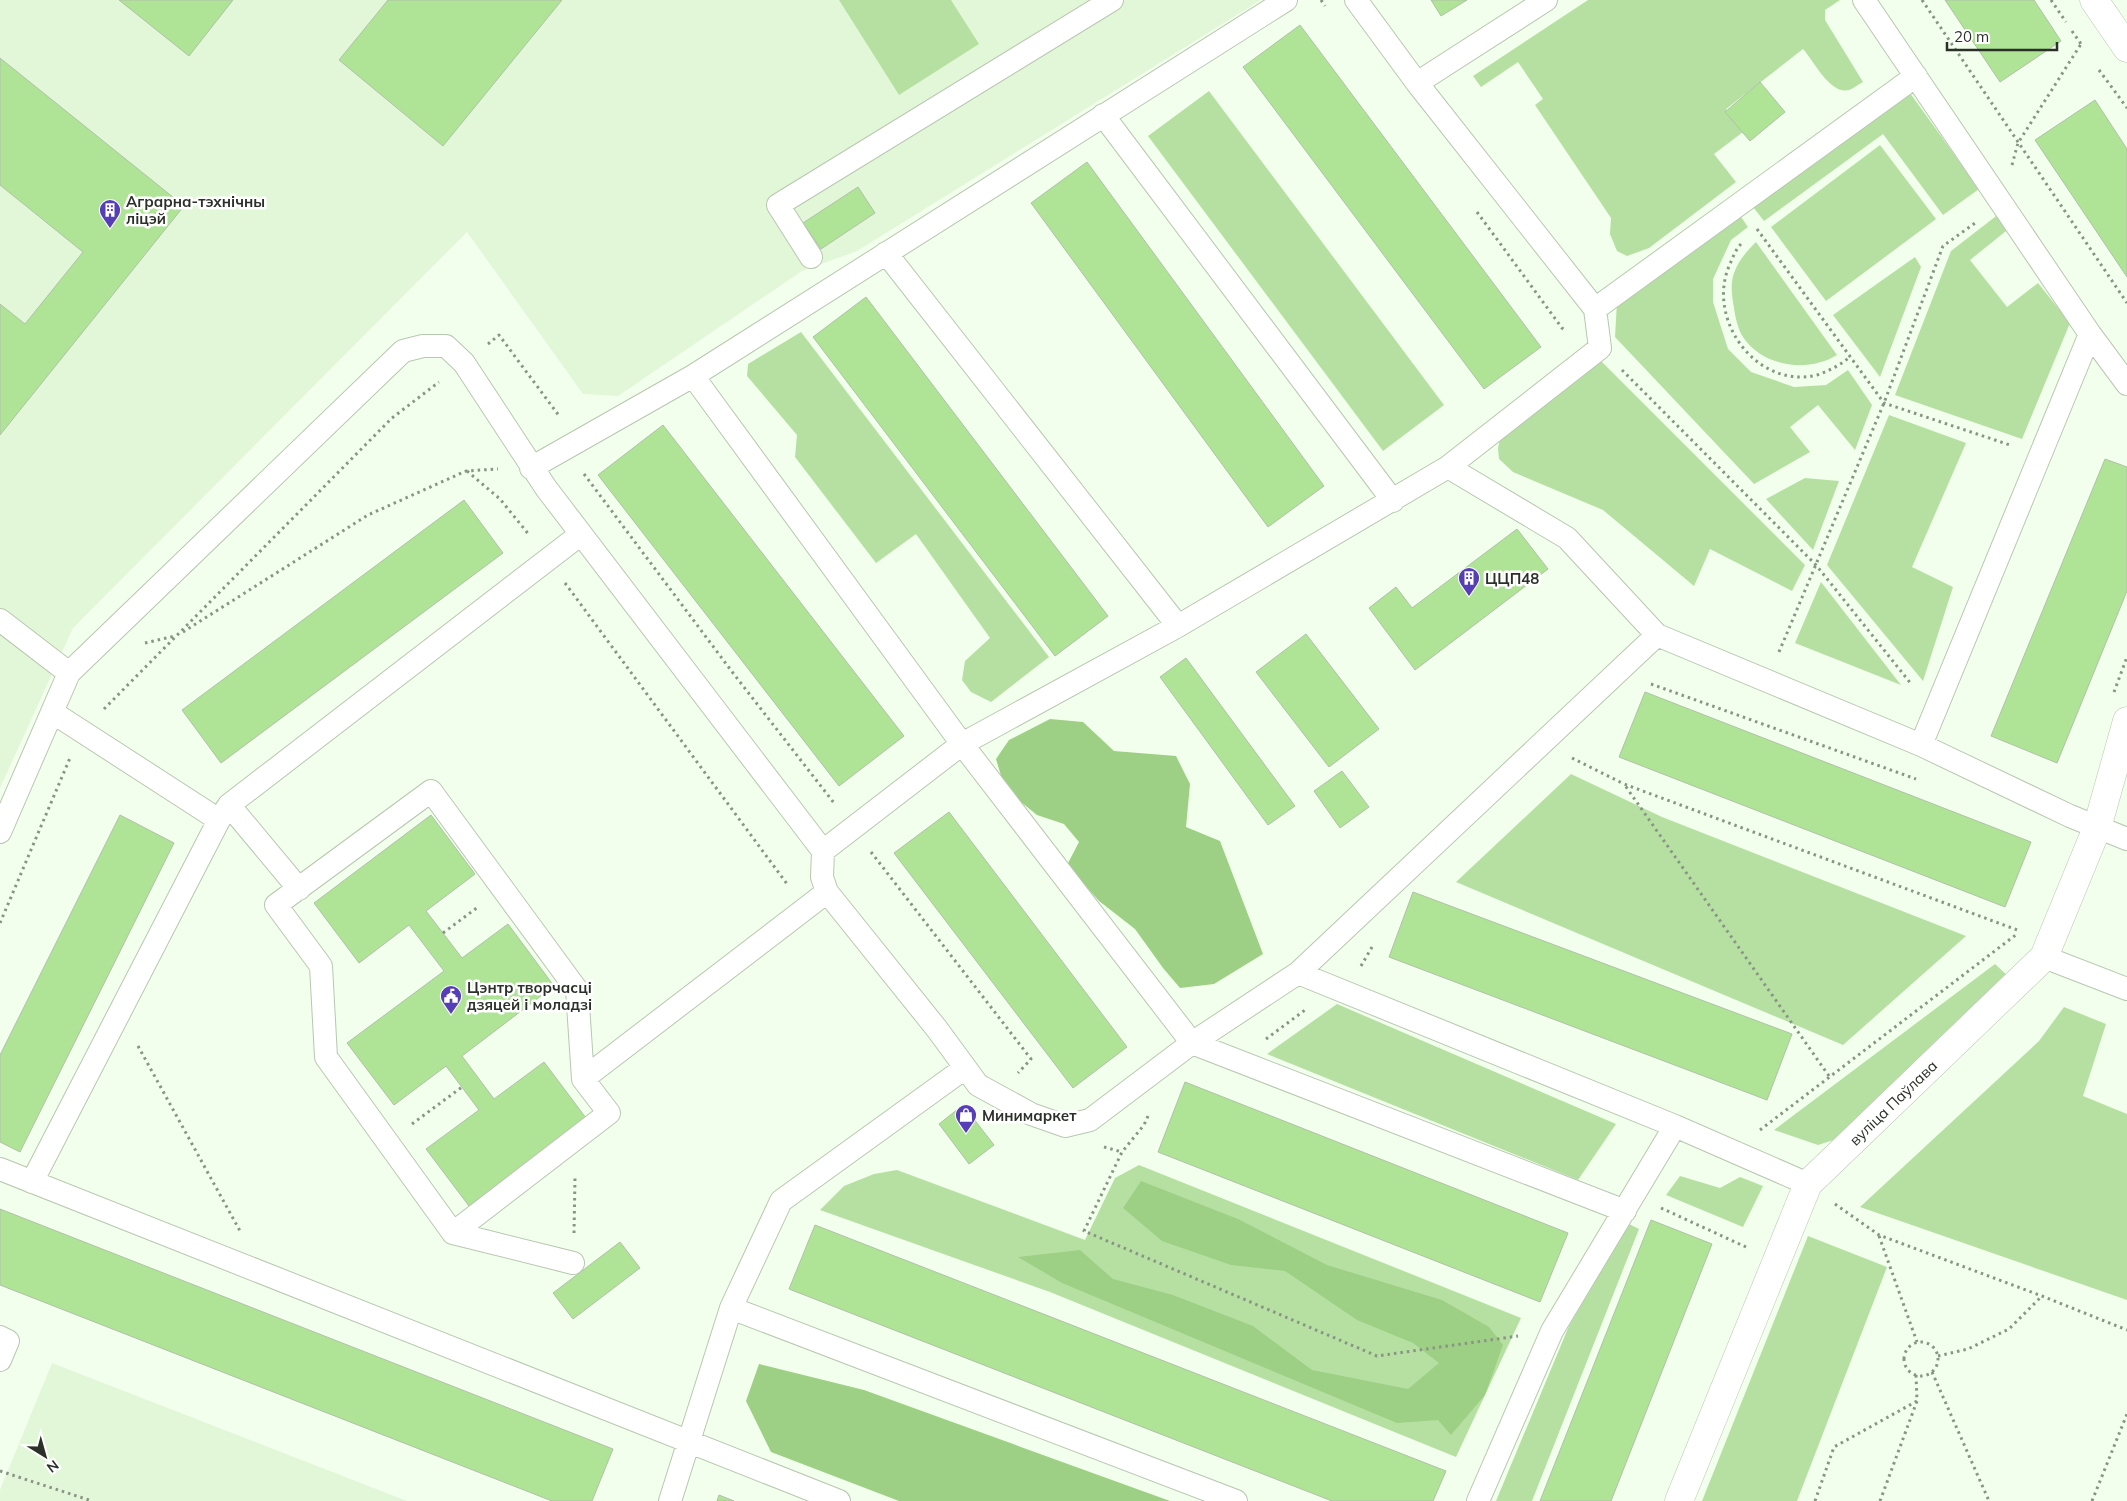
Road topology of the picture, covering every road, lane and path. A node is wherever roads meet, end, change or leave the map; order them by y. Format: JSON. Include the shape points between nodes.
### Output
{"nodes":[{"id":1,"x":1112,"y":0,"type":"edge"},
{"id":2,"x":1286,"y":0,"type":"edge"},
{"id":3,"x":1356,"y":0,"type":"edge"},
{"id":4,"x":1546,"y":0,"type":"edge"},
{"id":5,"x":1864,"y":0,"type":"edge"},
{"id":6,"x":1922,"y":0,"type":"edge"},
{"id":7,"x":2094,"y":0,"type":"edge"},
{"id":8,"x":2081,"y":44,"type":"dead end"},
{"id":9,"x":2127,"y":48,"type":"edge"},
{"id":10,"x":1916,"y":76,"type":"junction"},
{"id":11,"x":1417,"y":83,"type":"junction"},
{"id":12,"x":1103,"y":115,"type":"junction"},
{"id":13,"x":2018,"y":143,"type":"junction"},
{"id":14,"x":2002,"y":203,"type":"junction"},
{"id":15,"x":1750,"y":234,"type":"dead end"},
{"id":16,"x":1744,"y":240,"type":"dead end"},
{"id":17,"x":886,"y":253,"type":"junction"},
{"id":18,"x":811,"y":257,"type":"dead end"},
{"id":19,"x":2127,"y":304,"type":"edge"},
{"id":20,"x":1595,"y":309,"type":"junction"},
{"id":21,"x":2090,"y":334,"type":"junction"},
{"id":22,"x":1600,"y":348,"type":"junction"},
{"id":23,"x":1850,"y":357,"type":"junction"},
{"id":24,"x":464,"y":362,"type":"junction"},
{"id":25,"x":693,"y":376,"type":"junction"},
{"id":26,"x":2127,"y":384,"type":"edge"},
{"id":27,"x":1884,"y":403,"type":"junction"},
{"id":28,"x":577,"y":441,"type":"junction"},
{"id":29,"x":2040,"y":456,"type":"junction"},
{"id":30,"x":578,"y":467,"type":"dead end"},
{"id":31,"x":1448,"y":467,"type":"junction"},
{"id":32,"x":531,"y":468,"type":"junction"},
{"id":33,"x":466,"y":471,"type":"junction"},
{"id":34,"x":1393,"y":501,"type":"junction"},
{"id":35,"x":581,"y":534,"type":"junction"},
{"id":36,"x":548,"y":559,"type":"junction"},
{"id":37,"x":1816,"y":565,"type":"junction"},
{"id":38,"x":0,"y":620,"type":"edge"},
{"id":39,"x":1178,"y":626,"type":"junction"},
{"id":40,"x":177,"y":635,"type":"junction"},
{"id":41,"x":1657,"y":635,"type":"junction"},
{"id":42,"x":140,"y":645,"type":"dead end"},
{"id":43,"x":2127,"y":657,"type":"edge"},
{"id":44,"x":69,"y":673,"type":"junction"},
{"id":45,"x":1768,"y":681,"type":"junction"},
{"id":46,"x":1650,"y":684,"type":"dead end"},
{"id":47,"x":2112,"y":698,"type":"dead end"},
{"id":48,"x":52,"y":712,"type":"junction"},
{"id":49,"x":1934,"y":713,"type":"junction"},
{"id":50,"x":2127,"y":721,"type":"edge"},
{"id":51,"x":82,"y":732,"type":"junction"},
{"id":52,"x":962,"y":744,"type":"junction"},
{"id":53,"x":1921,"y":745,"type":"junction"},
{"id":54,"x":1922,"y":781,"type":"dead end"},
{"id":55,"x":224,"y":812,"type":"junction"},
{"id":56,"x":853,"y":827,"type":"junction"},
{"id":57,"x":2097,"y":828,"type":"junction"},
{"id":58,"x":0,"y":832,"type":"edge"},
{"id":59,"x":2127,"y":839,"type":"edge"},
{"id":60,"x":823,"y":851,"type":"junction"},
{"id":61,"x":299,"y":889,"type":"junction"},
{"id":62,"x":503,"y":889,"type":"junction"},
{"id":63,"x":791,"y":889,"type":"dead end"},
{"id":64,"x":827,"y":892,"type":"junction"},
{"id":65,"x":2024,"y":922,"type":"dead end"},
{"id":66,"x":0,"y":923,"type":"edge"},
{"id":67,"x":2020,"y":931,"type":"junction"},
{"id":68,"x":442,"y":933,"type":"dead end"},
{"id":69,"x":2044,"y":957,"type":"junction"},
{"id":70,"x":1298,"y":973,"type":"junction"},
{"id":71,"x":1334,"y":988,"type":"junction"},
{"id":72,"x":2127,"y":988,"type":"edge"},
{"id":73,"x":119,"y":1013,"type":"junction"},
{"id":74,"x":1192,"y":1043,"type":"junction"},
{"id":75,"x":1168,"y":1061,"type":"junction"},
{"id":76,"x":1237,"y":1061,"type":"junction"},
{"id":77,"x":965,"y":1068,"type":"junction"},
{"id":78,"x":1830,"y":1076,"type":"junction"},
{"id":79,"x":583,"y":1079,"type":"junction"},
{"id":80,"x":462,"y":1087,"type":"dead end"},
{"id":81,"x":998,"y":1096,"type":"junction"},
{"id":82,"x":1675,"y":1126,"type":"junction"},
{"id":83,"x":1756,"y":1133,"type":"dead end"},
{"id":84,"x":576,"y":1139,"type":"junction"},
{"id":85,"x":388,"y":1143,"type":"junction"},
{"id":86,"x":0,"y":1169,"type":"edge"},
{"id":87,"x":32,"y":1182,"type":"junction"},
{"id":88,"x":1808,"y":1184,"type":"junction"},
{"id":89,"x":1630,"y":1203,"type":"junction"},
{"id":90,"x":453,"y":1233,"type":"junction"},
{"id":91,"x":1879,"y":1236,"type":"junction"},
{"id":92,"x":1749,"y":1248,"type":"dead end"},
{"id":93,"x":574,"y":1263,"type":"joint"},
{"id":94,"x":264,"y":1274,"type":"junction"},
{"id":95,"x":2042,"y":1296,"type":"junction"},
{"id":96,"x":731,"y":1308,"type":"junction"},
{"id":97,"x":2127,"y":1330,"type":"edge"},
{"id":98,"x":1552,"y":1331,"type":"junction"},
{"id":99,"x":0,"y":1337,"type":"edge"},
{"id":100,"x":1917,"y":1342,"type":"junction"},
{"id":101,"x":1938,"y":1356,"type":"junction"},
{"id":102,"x":0,"y":1360,"type":"edge"},
{"id":103,"x":1932,"y":1372,"type":"junction"},
{"id":104,"x":1916,"y":1376,"type":"junction"},
{"id":105,"x":1917,"y":1401,"type":"junction"},
{"id":106,"x":2127,"y":1414,"type":"edge"},
{"id":107,"x":689,"y":1441,"type":"junction"},
{"id":108,"x":0,"y":1471,"type":"edge"},
{"id":109,"x":92,"y":1501,"type":"edge"},
{"id":110,"x":670,"y":1501,"type":"edge"},
{"id":111,"x":839,"y":1501,"type":"edge"},
{"id":112,"x":1236,"y":1501,"type":"edge"},
{"id":113,"x":1478,"y":1501,"type":"edge"},
{"id":114,"x":1679,"y":1501,"type":"edge"},
{"id":115,"x":1815,"y":1501,"type":"edge"},
{"id":116,"x":1880,"y":1501,"type":"edge"},
{"id":117,"x":1989,"y":1501,"type":"edge"},
{"id":118,"x":2092,"y":1501,"type":"edge"}],
"edges":[{"from":1,"to":18,"type":"lane","via":[[778,205]]},
{"from":2,"to":12,"type":"lane"},
{"from":3,"to":11,"type":"lane"},
{"from":4,"to":11,"type":"lane"},
{"from":5,"to":10,"type":"lane"},
{"from":6,"to":13,"type":"path"},
{"from":7,"to":9,"type":"street"},
{"from":8,"to":13,"type":"path"},
{"from":10,"to":14,"type":"lane"},
{"from":10,"to":20,"type":"lane"},
{"from":11,"to":20,"type":"lane"},
{"from":12,"to":17,"type":"lane"},
{"from":12,"to":34,"type":"lane"},
{"from":13,"to":14,"type":"path"},
{"from":13,"to":19,"type":"path"},
{"from":14,"to":21,"type":"lane"},
{"from":14,"to":27,"type":"path","via":[[1943,246]]},
{"from":15,"to":23,"type":"path","via":[[1756,228]]},
{"from":16,"to":23,"type":"path","via":[[1728,268],[1723,305],[1729,327],[1755,362],[1794,376],[1815,375],[1838,367]]},
{"from":17,"to":25,"type":"lane"},
{"from":17,"to":39,"type":"lane"},
{"from":20,"to":22,"type":"lane"},
{"from":21,"to":26,"type":"lane"},
{"from":21,"to":29,"type":"lane"},
{"from":22,"to":31,"type":"lane"},
{"from":22,"to":37,"type":"path"},
{"from":23,"to":27,"type":"path"},
{"from":24,"to":28,"type":"path","via":[[499,335]]},
{"from":24,"to":32,"type":"lane"},
{"from":24,"to":40,"type":"path","via":[[392,418]]},
{"from":24,"to":44,"type":"lane","via":[[446,346],[422,346],[403,351]]},
{"from":25,"to":28,"type":"lane"},
{"from":25,"to":52,"type":"lane"},
{"from":27,"to":29,"type":"path"},
{"from":27,"to":37,"type":"path"},
{"from":28,"to":32,"type":"lane"},
{"from":29,"to":49,"type":"lane"},
{"from":30,"to":56,"type":"path"},
{"from":31,"to":34,"type":"lane"},
{"from":31,"to":41,"type":"lane","via":[[1567,538]]},
{"from":32,"to":33,"type":"path"},
{"from":32,"to":35,"type":"lane"},
{"from":33,"to":36,"type":"path","via":[[500,499]]},
{"from":33,"to":40,"type":"path","via":[[368,514]]},
{"from":34,"to":39,"type":"lane"},
{"from":35,"to":36,"type":"lane"},
{"from":35,"to":60,"type":"lane"},
{"from":36,"to":55,"type":"lane"},
{"from":36,"to":63,"type":"path"},
{"from":37,"to":45,"type":"path"},
{"from":37,"to":49,"type":"path"},
{"from":38,"to":44,"type":"lane"},
{"from":39,"to":52,"type":"lane"},
{"from":40,"to":42,"type":"path"},
{"from":40,"to":51,"type":"path"},
{"from":41,"to":45,"type":"lane"},
{"from":41,"to":70,"type":"lane"},
{"from":43,"to":47,"type":"path"},
{"from":44,"to":48,"type":"lane"},
{"from":45,"to":53,"type":"lane"},
{"from":46,"to":54,"type":"path"},
{"from":48,"to":51,"type":"lane"},
{"from":48,"to":58,"type":"lane"},
{"from":49,"to":53,"type":"lane"},
{"from":50,"to":57,"type":"street","name":"вуліца Паўлава"},
{"from":51,"to":55,"type":"lane"},
{"from":51,"to":66,"type":"path"},
{"from":52,"to":56,"type":"lane"},
{"from":52,"to":74,"type":"lane"},
{"from":53,"to":57,"type":"lane"},
{"from":55,"to":61,"type":"lane"},
{"from":55,"to":73,"type":"lane"},
{"from":56,"to":60,"type":"lane"},
{"from":56,"to":81,"type":"path","via":[[1031,1059]]},
{"from":57,"to":59,"type":"lane"},
{"from":57,"to":69,"type":"street","name":"вуліца Паўлава"},
{"from":60,"to":64,"type":"lane","via":[[822,877]]},
{"from":61,"to":62,"type":"lane","via":[[431,791]]},
{"from":61,"to":85,"type":"lane","via":[[276,905],[321,966],[326,1057]]},
{"from":62,"to":68,"type":"path"},
{"from":62,"to":79,"type":"lane","via":[[577,990]]},
{"from":64,"to":77,"type":"lane"},
{"from":64,"to":79,"type":"lane"},
{"from":65,"to":67,"type":"path"},
{"from":67,"to":78,"type":"path"},
{"from":67,"to":78,"type":"path","via":[[1624,784]]},
{"from":69,"to":72,"type":"lane"},
{"from":69,"to":88,"type":"street","name":"вуліца Паўлава"},
{"from":70,"to":71,"type":"lane"},
{"from":70,"to":74,"type":"lane"},
{"from":71,"to":76,"type":"path"},
{"from":71,"to":82,"type":"lane"},
{"from":73,"to":87,"type":"lane"},
{"from":73,"to":94,"type":"path"},
{"from":74,"to":75,"type":"lane"},
{"from":74,"to":76,"type":"lane"},
{"from":75,"to":81,"type":"lane","via":[[1090,1120],[1065,1126],[1031,1114]]},
{"from":75,"to":98,"type":"path","via":[[1144,1124],[1122,1152],[1084,1231],[1377,1356]]},
{"from":76,"to":89,"type":"lane"},
{"from":77,"to":81,"type":"lane","via":[[978,1085]]},
{"from":77,"to":96,"type":"lane","via":[[781,1201]]},
{"from":78,"to":83,"type":"path"},
{"from":79,"to":84,"type":"lane","via":[[609,1113]]},
{"from":80,"to":85,"type":"path"},
{"from":82,"to":88,"type":"lane"},
{"from":82,"to":89,"type":"lane"},
{"from":84,"to":90,"type":"lane"},
{"from":84,"to":93,"type":"path"},
{"from":85,"to":90,"type":"lane"},
{"from":86,"to":87,"type":"lane"},
{"from":87,"to":94,"type":"lane"},
{"from":88,"to":91,"type":"path"},
{"from":88,"to":114,"type":"street","name":"вуліца Паўлава"},
{"from":89,"to":92,"type":"path"},
{"from":89,"to":98,"type":"lane"},
{"from":90,"to":93,"type":"lane"},
{"from":91,"to":95,"type":"path"},
{"from":91,"to":100,"type":"path"},
{"from":94,"to":107,"type":"lane"},
{"from":95,"to":97,"type":"path"},
{"from":95,"to":101,"type":"path","via":[[2009,1329],[1968,1349]]},
{"from":96,"to":107,"type":"lane"},
{"from":96,"to":112,"type":"lane"},
{"from":98,"to":113,"type":"lane"},
{"from":99,"to":102,"type":"lane","via":[[8,1340]]},
{"from":100,"to":101,"type":"path","via":[[1934,1347]]},
{"from":100,"to":104,"type":"path","via":[[1904,1354],[1908,1371]]},
{"from":101,"to":103,"type":"path","via":[[1938,1364]]},
{"from":103,"to":104,"type":"path"},
{"from":103,"to":117,"type":"path"},
{"from":104,"to":105,"type":"path"},
{"from":105,"to":115,"type":"path","via":[[1834,1447]]},
{"from":105,"to":116,"type":"path"},
{"from":106,"to":118,"type":"path"},
{"from":107,"to":110,"type":"lane"},
{"from":107,"to":111,"type":"lane"},
{"from":108,"to":109,"type":"path"}]}
